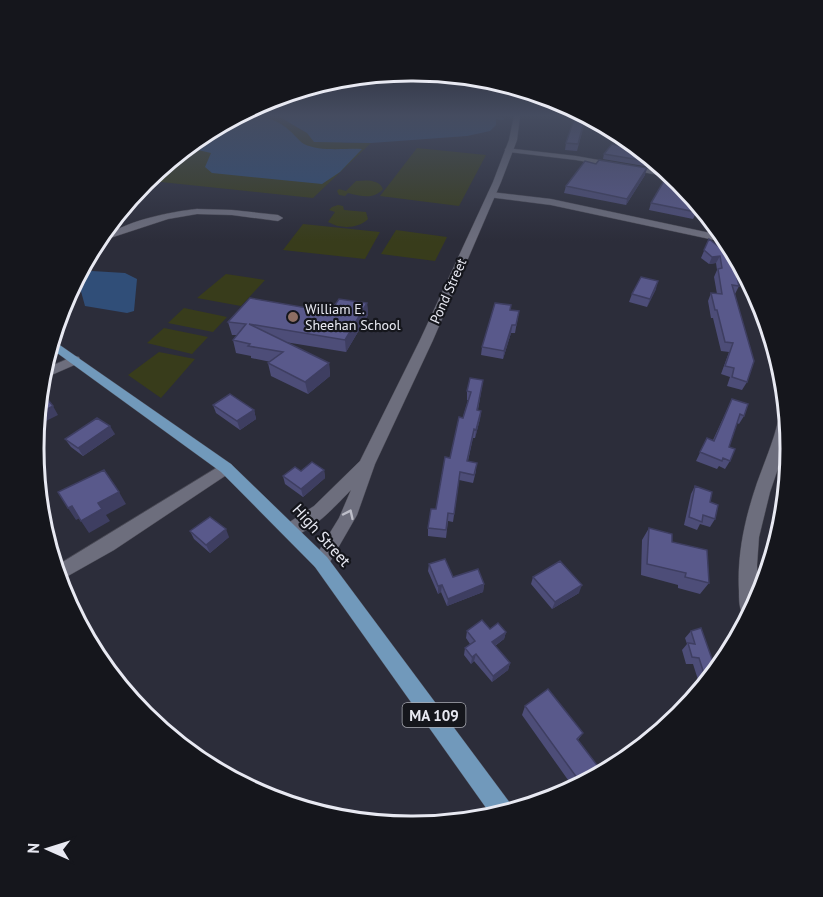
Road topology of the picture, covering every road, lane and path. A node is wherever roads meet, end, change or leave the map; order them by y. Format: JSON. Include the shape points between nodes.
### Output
{"nodes":[{"id":1,"x":506,"y":158,"type":"edge"},
{"id":2,"x":567,"y":158,"type":"edge"},
{"id":3,"x":655,"y":173,"type":"edge"},
{"id":4,"x":491,"y":195,"type":"junction"},
{"id":5,"x":278,"y":218,"type":"dead end"},
{"id":6,"x":112,"y":236,"type":"edge"},
{"id":7,"x":712,"y":237,"type":"edge"},
{"id":8,"x":58,"y":348,"type":"edge"},
{"id":9,"x":74,"y":360,"type":"junction"},
{"id":10,"x":52,"y":372,"type":"edge"},
{"id":11,"x":780,"y":438,"type":"edge"},
{"id":12,"x":368,"y":462,"type":"junction"},
{"id":13,"x":226,"y":468,"type":"junction"},
{"id":14,"x":291,"y":530,"type":"junction"},
{"id":15,"x":321,"y":562,"type":"junction"},
{"id":16,"x":64,"y":570,"type":"edge"},
{"id":17,"x":748,"y":596,"type":"edge"},
{"id":18,"x":499,"y":806,"type":"edge"}],
"edges":[{"from":1,"to":4,"type":"street","name":"Pond Street"},
{"from":2,"to":3,"type":"street"},
{"from":4,"to":7,"type":"street","via":[[577,207]]},
{"from":4,"to":12,"type":"street","name":"Pond Street","via":[[410,379]]},
{"from":5,"to":6,"type":"street","via":[[210,211],[185,213]]},
{"from":8,"to":9,"type":"main road","name":"High Street","number":"MA 109"},
{"from":9,"to":10,"type":"street"},
{"from":9,"to":13,"type":"main road","name":"High Street","number":"MA 109"},
{"from":11,"to":17,"type":"street","via":[[747,552]]},
{"from":12,"to":14,"type":"street","name":"Pond Street","via":[[321,511]]},
{"from":15,"to":12,"type":"street","name":"Pond Street","one_way":true,"via":[[350,511]]},
{"from":13,"to":14,"type":"main road","name":"High Street","number":"MA 109"},
{"from":13,"to":16,"type":"street"},
{"from":14,"to":15,"type":"main road","name":"High Street","number":"MA 109"},
{"from":15,"to":18,"type":"main road","name":"High Street","number":"MA 109"}]}
